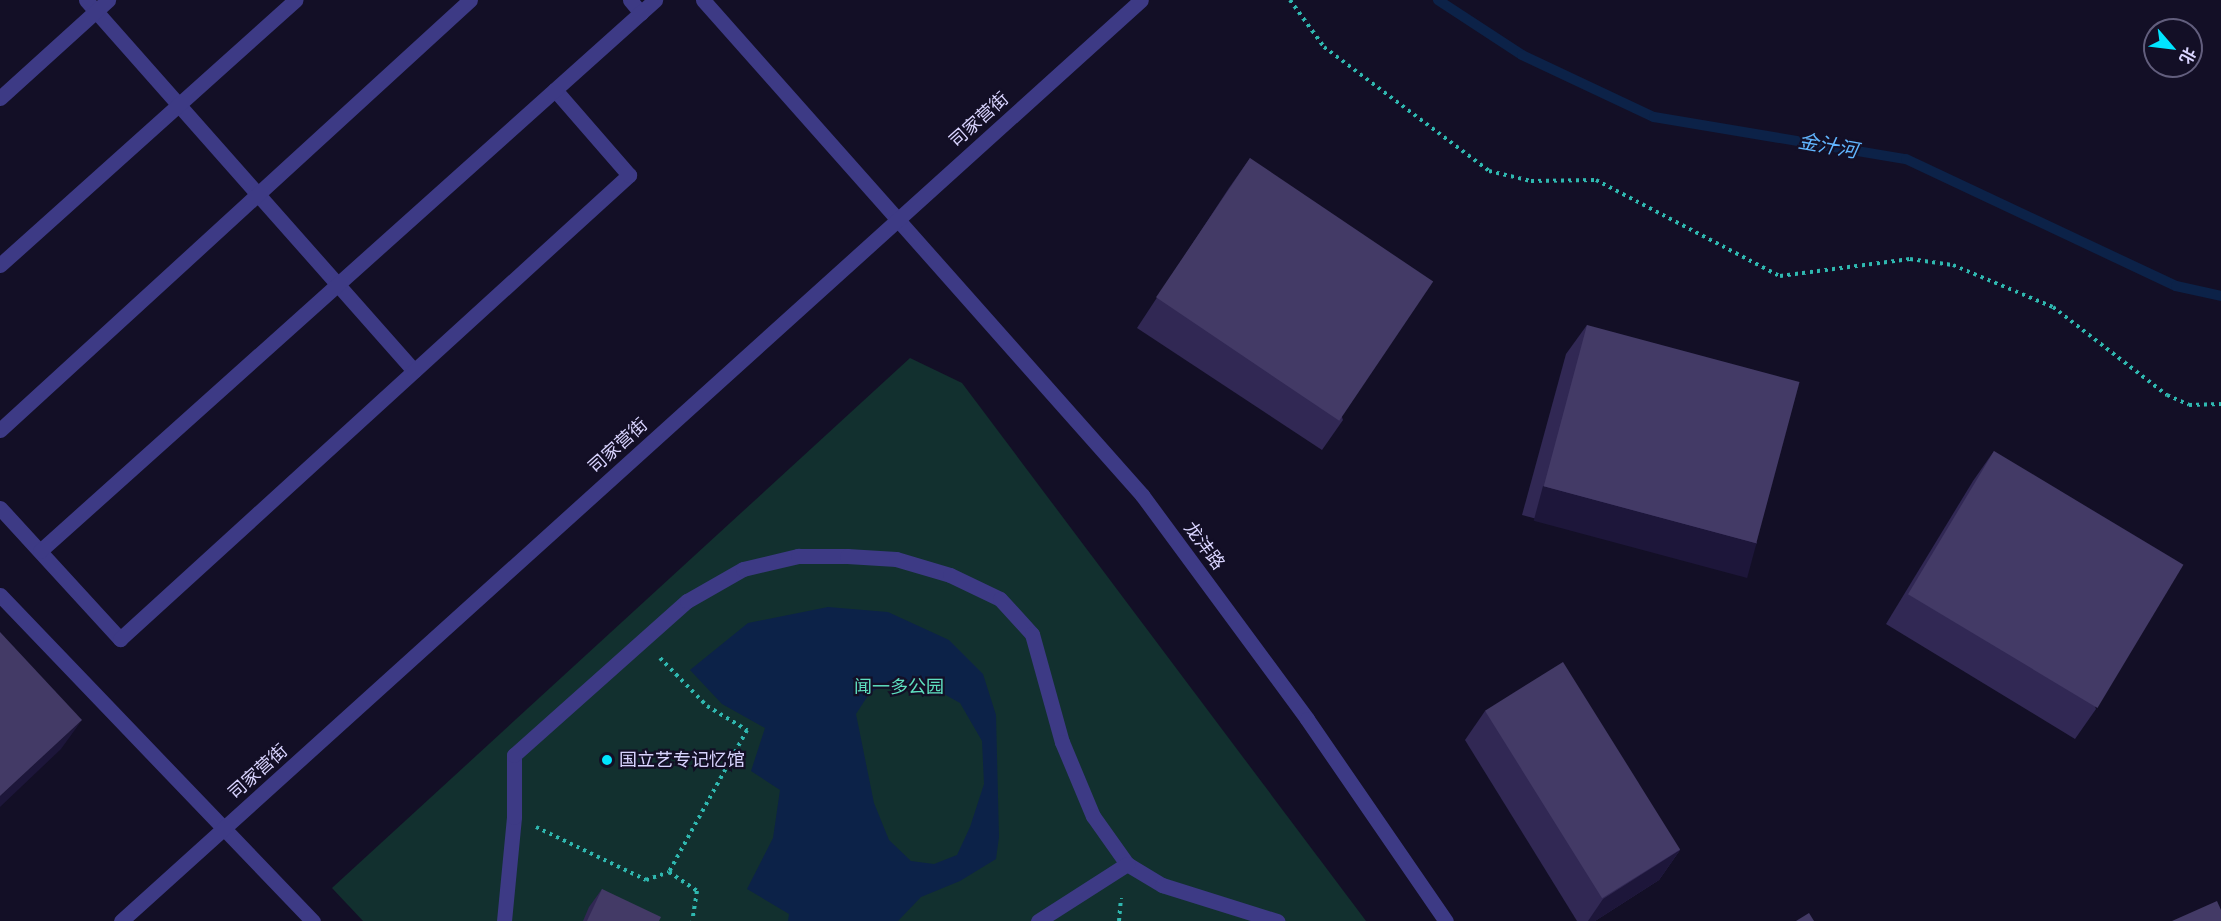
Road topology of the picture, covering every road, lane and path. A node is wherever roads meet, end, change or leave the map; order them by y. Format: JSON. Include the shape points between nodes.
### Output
{"nodes":[{"id":1,"x":108,"y":0,"type":"edge"},
{"id":2,"x":295,"y":0,"type":"edge"},
{"id":3,"x":471,"y":0,"type":"edge"},
{"id":4,"x":630,"y":0,"type":"edge"},
{"id":5,"x":655,"y":0,"type":"edge"},
{"id":6,"x":703,"y":0,"type":"edge"},
{"id":7,"x":1141,"y":0,"type":"edge"},
{"id":8,"x":1290,"y":0,"type":"edge"},
{"id":9,"x":91,"y":5,"type":"edge"},
{"id":10,"x":641,"y":13,"type":"junction"},
{"id":11,"x":555,"y":90,"type":"junction"},
{"id":12,"x":0,"y":98,"type":"edge"},
{"id":13,"x":178,"y":105,"type":"junction"},
{"id":14,"x":258,"y":194,"type":"junction"},
{"id":15,"x":898,"y":220,"type":"junction"},
{"id":16,"x":0,"y":265,"type":"edge"},
{"id":17,"x":338,"y":284,"type":"junction"},
{"id":18,"x":414,"y":371,"type":"junction"},
{"id":19,"x":2221,"y":404,"type":"edge"},
{"id":20,"x":0,"y":430,"type":"edge"},
{"id":21,"x":0,"y":508,"type":"edge"},
{"id":22,"x":40,"y":552,"type":"junction"},
{"id":23,"x":0,"y":595,"type":"edge"},
{"id":24,"x":642,"y":641,"type":"junction"},
{"id":25,"x":514,"y":817,"type":"junction"},
{"id":26,"x":225,"y":828,"type":"junction"},
{"id":27,"x":1127,"y":864,"type":"junction"},
{"id":28,"x":669,"y":872,"type":"junction"},
{"id":29,"x":122,"y":921,"type":"edge"},
{"id":30,"x":313,"y":921,"type":"edge"},
{"id":31,"x":504,"y":921,"type":"edge"},
{"id":32,"x":692,"y":921,"type":"edge"},
{"id":33,"x":1038,"y":921,"type":"edge"},
{"id":34,"x":1277,"y":921,"type":"edge"},
{"id":35,"x":1446,"y":921,"type":"edge"}],
"edges":[{"from":1,"to":9,"type":"street"},
{"from":2,"to":13,"type":"street"},
{"from":3,"to":14,"type":"street"},
{"from":4,"to":10,"type":"street"},
{"from":5,"to":10,"type":"street"},
{"from":6,"to":15,"type":"street","name":"龙沣路"},
{"from":7,"to":15,"type":"street","name":"司家营街"},
{"from":8,"to":19,"type":"path","via":[[1324,47],[1489,171],[1531,181],[1596,180],[1780,276],[1910,259],[1953,265],[2053,307],[2167,395],[2189,405]]},
{"from":9,"to":12,"type":"street"},
{"from":9,"to":13,"type":"street"},
{"from":10,"to":11,"type":"street"},
{"from":11,"to":17,"type":"street"},
{"from":11,"to":18,"type":"street","via":[[629,175]]},
{"from":13,"to":14,"type":"street"},
{"from":13,"to":16,"type":"street"},
{"from":14,"to":17,"type":"street"},
{"from":14,"to":20,"type":"street"},
{"from":15,"to":26,"type":"street","name":"司家营街"},
{"from":15,"to":35,"type":"street","name":"龙沣路","via":[[1142,495],[1307,719]]},
{"from":17,"to":18,"type":"street"},
{"from":17,"to":22,"type":"street"},
{"from":18,"to":22,"type":"street","via":[[120,639]]},
{"from":21,"to":22,"type":"street"},
{"from":23,"to":26,"type":"street"},
{"from":24,"to":25,"type":"street","via":[[514,755]]},
{"from":24,"to":27,"type":"street","via":[[687,601],[743,568],[798,556],[896,559],[950,575],[1000,599],[1032,634],[1062,742],[1093,816]]},
{"from":24,"to":28,"type":"path","via":[[707,706],[747,730]]},
{"from":25,"to":28,"type":"path","via":[[646,880]]},
{"from":25,"to":31,"type":"street"},
{"from":26,"to":29,"type":"street","name":"司家营街"},
{"from":26,"to":30,"type":"street"},
{"from":27,"to":33,"type":"street"},
{"from":27,"to":34,"type":"street","via":[[1161,885]]},
{"from":28,"to":32,"type":"path","via":[[697,891]]}]}
